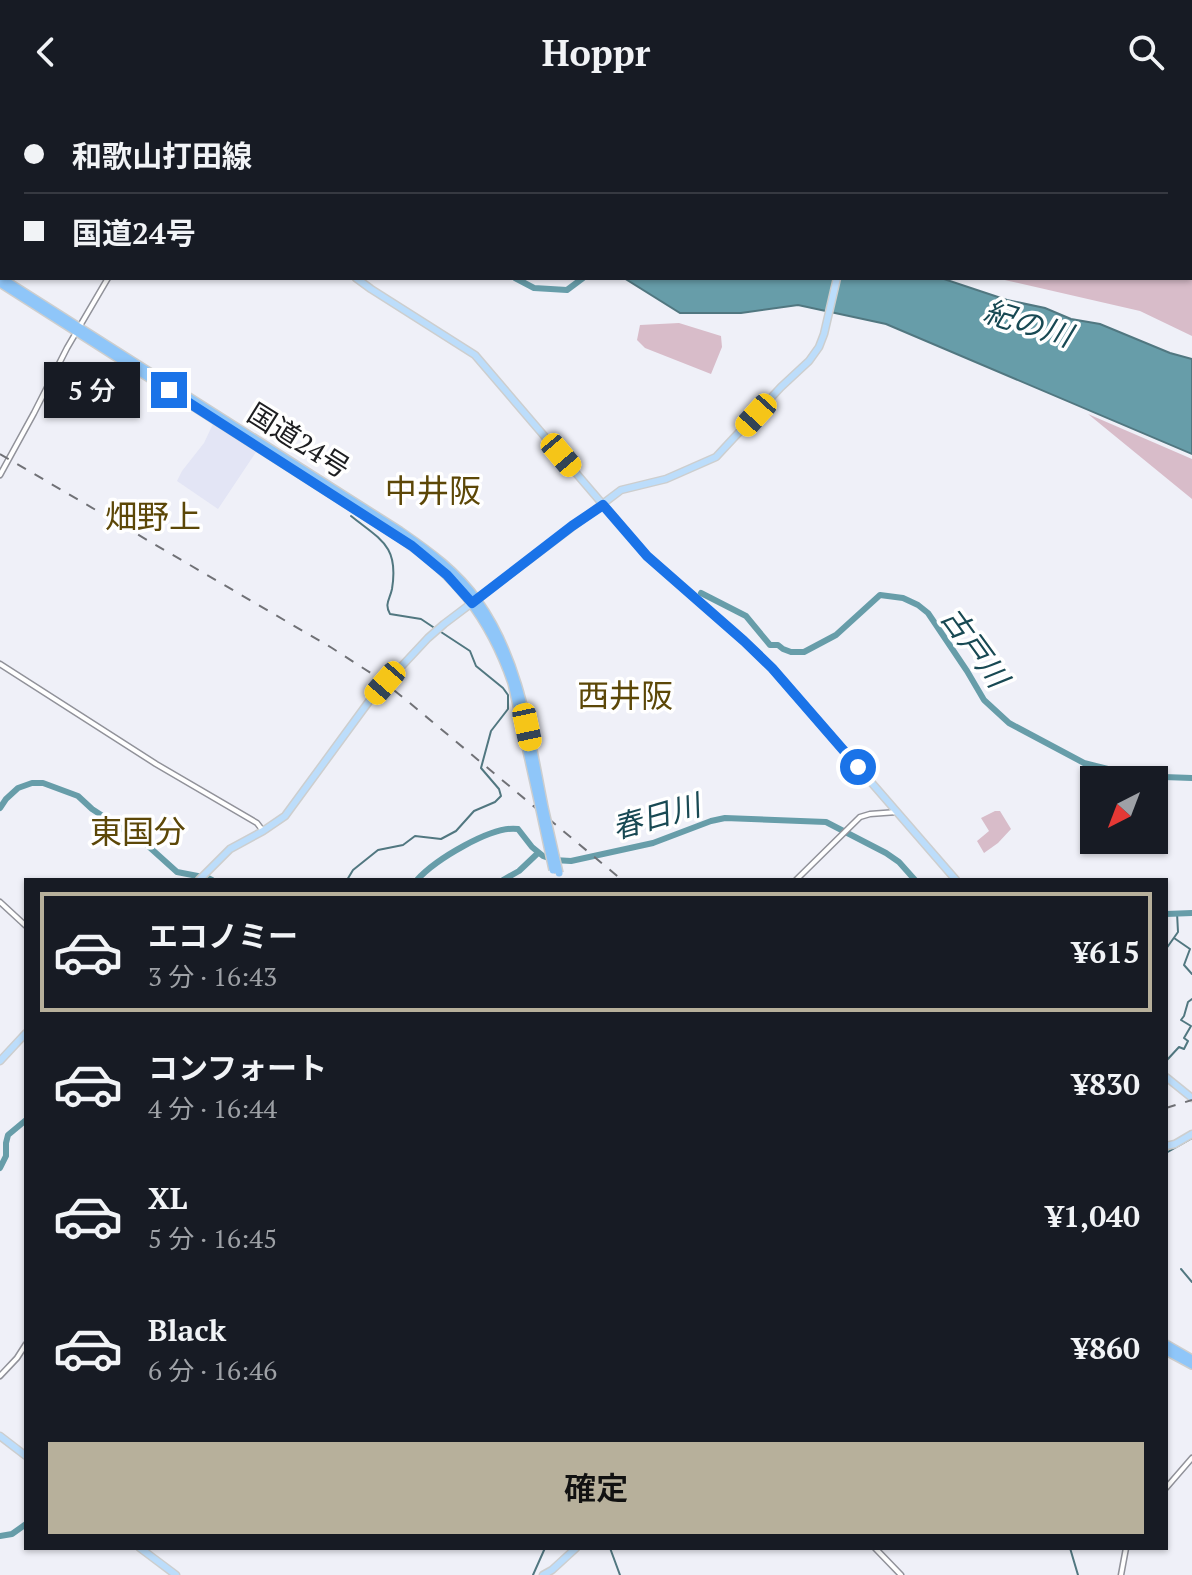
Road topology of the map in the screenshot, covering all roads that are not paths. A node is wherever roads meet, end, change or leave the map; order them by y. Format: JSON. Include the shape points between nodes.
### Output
{"nodes":[{"id":1,"x":0,"y":280,"type":"edge"},
{"id":2,"x":107,"y":280,"type":"edge"},
{"id":3,"x":359,"y":280,"type":"edge"},
{"id":4,"x":837,"y":280,"type":"edge"},
{"id":5,"x":77,"y":329,"type":"junction"},
{"id":6,"x":0,"y":475,"type":"edge"},
{"id":7,"x":603,"y":505,"type":"junction"},
{"id":8,"x":474,"y":601,"type":"junction"},
{"id":9,"x":0,"y":664,"type":"edge"},
{"id":10,"x":897,"y":812,"type":"junction"},
{"id":11,"x":263,"y":831,"type":"junction"},
{"id":12,"x":557,"y":876,"type":"edge"},
{"id":13,"x":201,"y":878,"type":"edge"},
{"id":14,"x":798,"y":878,"type":"edge"},
{"id":15,"x":954,"y":878,"type":"edge"},
{"id":16,"x":0,"y":902,"type":"edge"},
{"id":17,"x":24,"y":924,"type":"edge"},
{"id":18,"x":24,"y":1035,"type":"edge"},
{"id":19,"x":0,"y":1061,"type":"edge"},
{"id":20,"x":1168,"y":1079,"type":"edge"},
{"id":21,"x":1192,"y":1098,"type":"edge"},
{"id":22,"x":1192,"y":1134,"type":"edge"},
{"id":23,"x":1168,"y":1146,"type":"edge"},
{"id":24,"x":1168,"y":1345,"type":"edge"},
{"id":25,"x":24,"y":1347,"type":"edge"},
{"id":26,"x":1168,"y":1352,"type":"edge"},
{"id":27,"x":1192,"y":1359,"type":"edge"},
{"id":28,"x":1192,"y":1365,"type":"edge"},
{"id":29,"x":0,"y":1376,"type":"edge"},
{"id":30,"x":0,"y":1436,"type":"edge"},
{"id":31,"x":24,"y":1454,"type":"edge"},
{"id":32,"x":1192,"y":1458,"type":"edge"},
{"id":33,"x":1168,"y":1486,"type":"edge"},
{"id":34,"x":143,"y":1550,"type":"edge"},
{"id":35,"x":574,"y":1550,"type":"edge"},
{"id":36,"x":877,"y":1550,"type":"edge"},
{"id":37,"x":1126,"y":1550,"type":"edge"},
{"id":38,"x":176,"y":1575,"type":"edge"},
{"id":39,"x":543,"y":1575,"type":"edge"},
{"id":40,"x":901,"y":1575,"type":"edge"},
{"id":41,"x":1121,"y":1575,"type":"edge"}],
"edges":[{"from":1,"to":5,"type":"highway","name":"国道24号"},
{"from":2,"to":5,"type":"street"},
{"from":3,"to":7,"type":"main road","via":[[475,355]]},
{"from":4,"to":7,"type":"main road","via":[[819,347],[716,457],[666,479],[621,490]]},
{"from":5,"to":6,"type":"street"},
{"from":5,"to":8,"type":"highway","name":"国道24号","via":[[400,531],[440,560]]},
{"from":7,"to":8,"type":"main road"},
{"from":7,"to":10,"type":"main road","via":[[647,556],[772,668]]},
{"from":8,"to":11,"type":"main road","via":[[385,683],[296,803]]},
{"from":8,"to":12,"type":"highway","name":"国道24号","bridge":true,"via":[[491,622],[522,701]]},
{"from":9,"to":11,"type":"street"},
{"from":10,"to":14,"type":"street","via":[[865,814]]},
{"from":10,"to":15,"type":"main road"},
{"from":11,"to":13,"type":"main road","via":[[230,849]]},
{"from":16,"to":17,"type":"street"},
{"from":18,"to":19,"type":"main road"},
{"from":20,"to":21,"type":"main road"},
{"from":22,"to":23,"type":"main road"},
{"from":24,"to":27,"type":"highway"},
{"from":25,"to":29,"type":"street"},
{"from":26,"to":28,"type":"highway"},
{"from":30,"to":31,"type":"main road"},
{"from":32,"to":33,"type":"street"},
{"from":34,"to":38,"type":"main road"},
{"from":35,"to":39,"type":"main road"},
{"from":36,"to":40,"type":"street"},
{"from":37,"to":41,"type":"street"}]}
